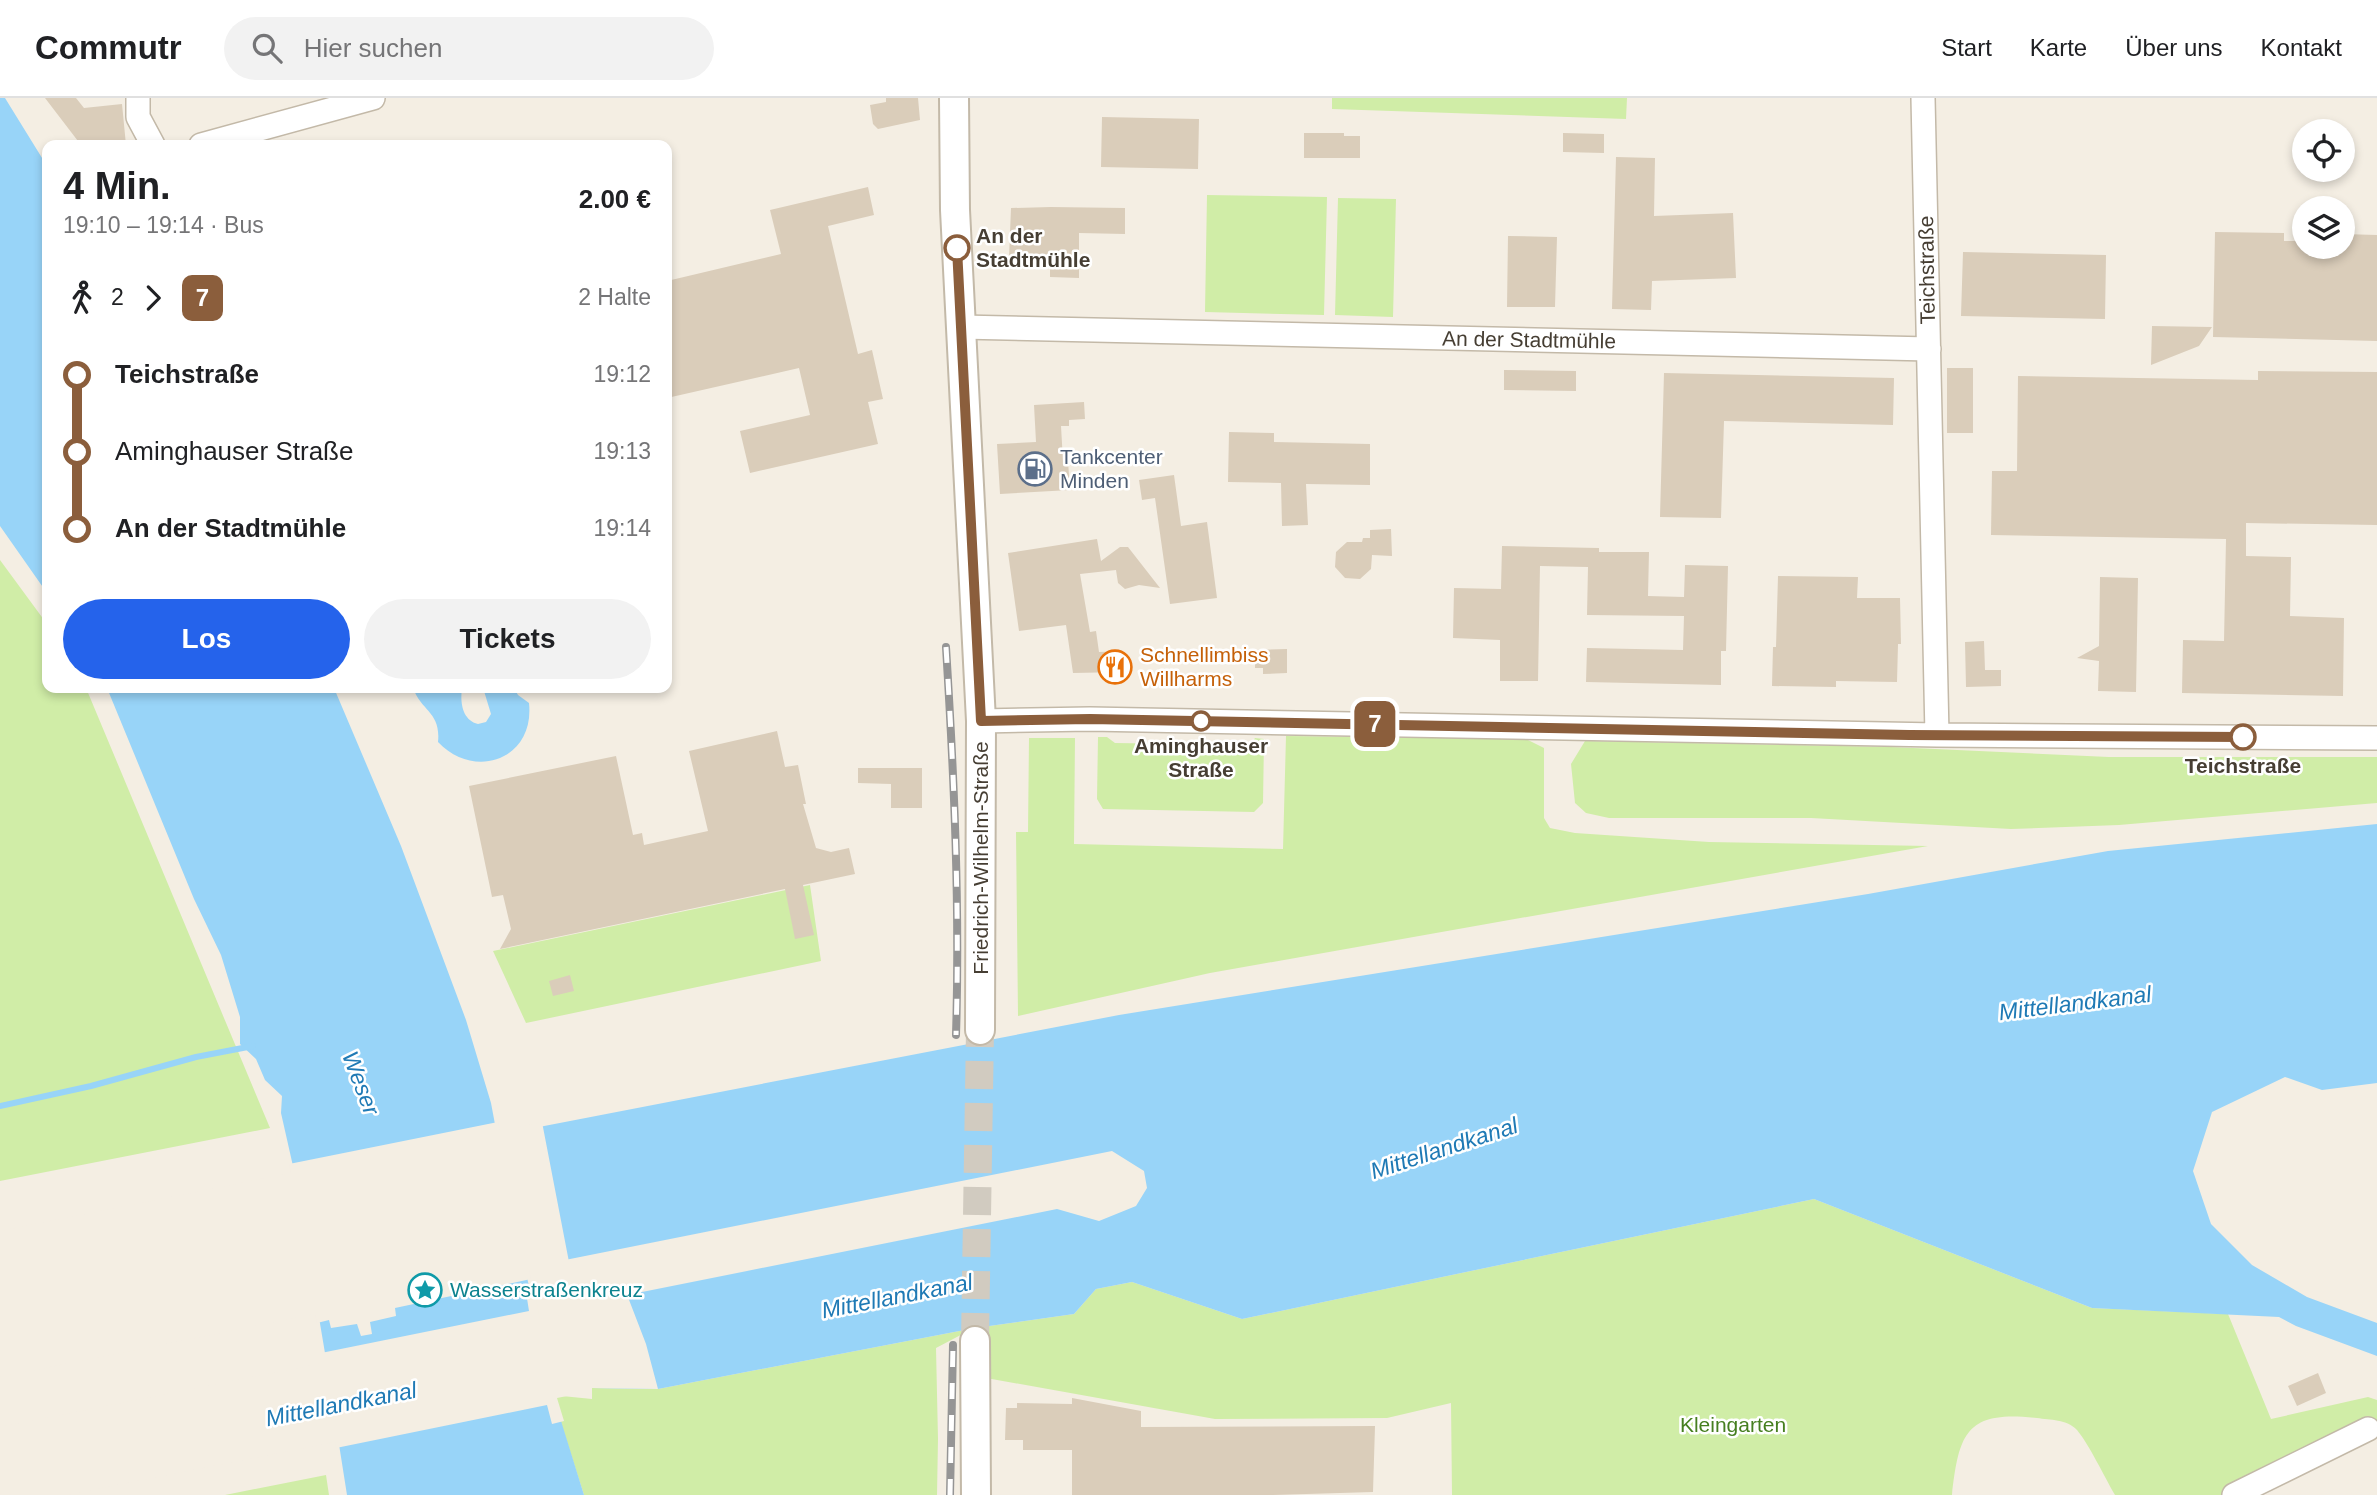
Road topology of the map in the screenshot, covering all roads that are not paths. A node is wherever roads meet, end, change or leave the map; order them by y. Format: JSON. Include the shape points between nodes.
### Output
{"nodes":[{"id":1,"x":138,"y":98,"type":"edge"},
{"id":2,"x":373,"y":98,"type":"edge"},
{"id":3,"x":954,"y":98,"type":"edge"},
{"id":4,"x":1923,"y":98,"type":"edge"},
{"id":5,"x":150,"y":140,"type":"edge"},
{"id":6,"x":219,"y":140,"type":"edge"},
{"id":7,"x":961,"y":327,"type":"junction"},
{"id":8,"x":1929,"y":349,"type":"junction"},
{"id":9,"x":981,"y":721,"type":"junction"},
{"id":10,"x":1937,"y":735,"type":"junction"},
{"id":11,"x":2377,"y":738,"type":"edge"},
{"id":12,"x":980,"y":1030,"type":"tunnel mouth"},
{"id":13,"x":975,"y":1341,"type":"tunnel mouth"},
{"id":14,"x":2368,"y":1429,"type":"dead end"},
{"id":15,"x":976,"y":1495,"type":"edge"},
{"id":16,"x":2234,"y":1495,"type":"edge"}],
"edges":[{"from":1,"to":5,"type":"street","via":[[138,117]]},
{"from":2,"to":6,"type":"street"},
{"from":3,"to":7,"type":"street","name":"Friedrich-Wilhelm-Straße"},
{"from":4,"to":8,"type":"street","name":"Teichstraße"},
{"from":7,"to":8,"type":"street","name":"An der Stadtmühle"},
{"from":7,"to":9,"type":"street","name":"Friedrich-Wilhelm-Straße"},
{"from":8,"to":10,"type":"street","name":"Teichstraße"},
{"from":9,"to":10,"type":"street","via":[[1090,719]]},
{"from":9,"to":12,"type":"street","name":"Friedrich-Wilhelm-Straße"},
{"from":10,"to":11,"type":"street"},
{"from":13,"to":15,"type":"street"},
{"from":14,"to":16,"type":"street"}]}
